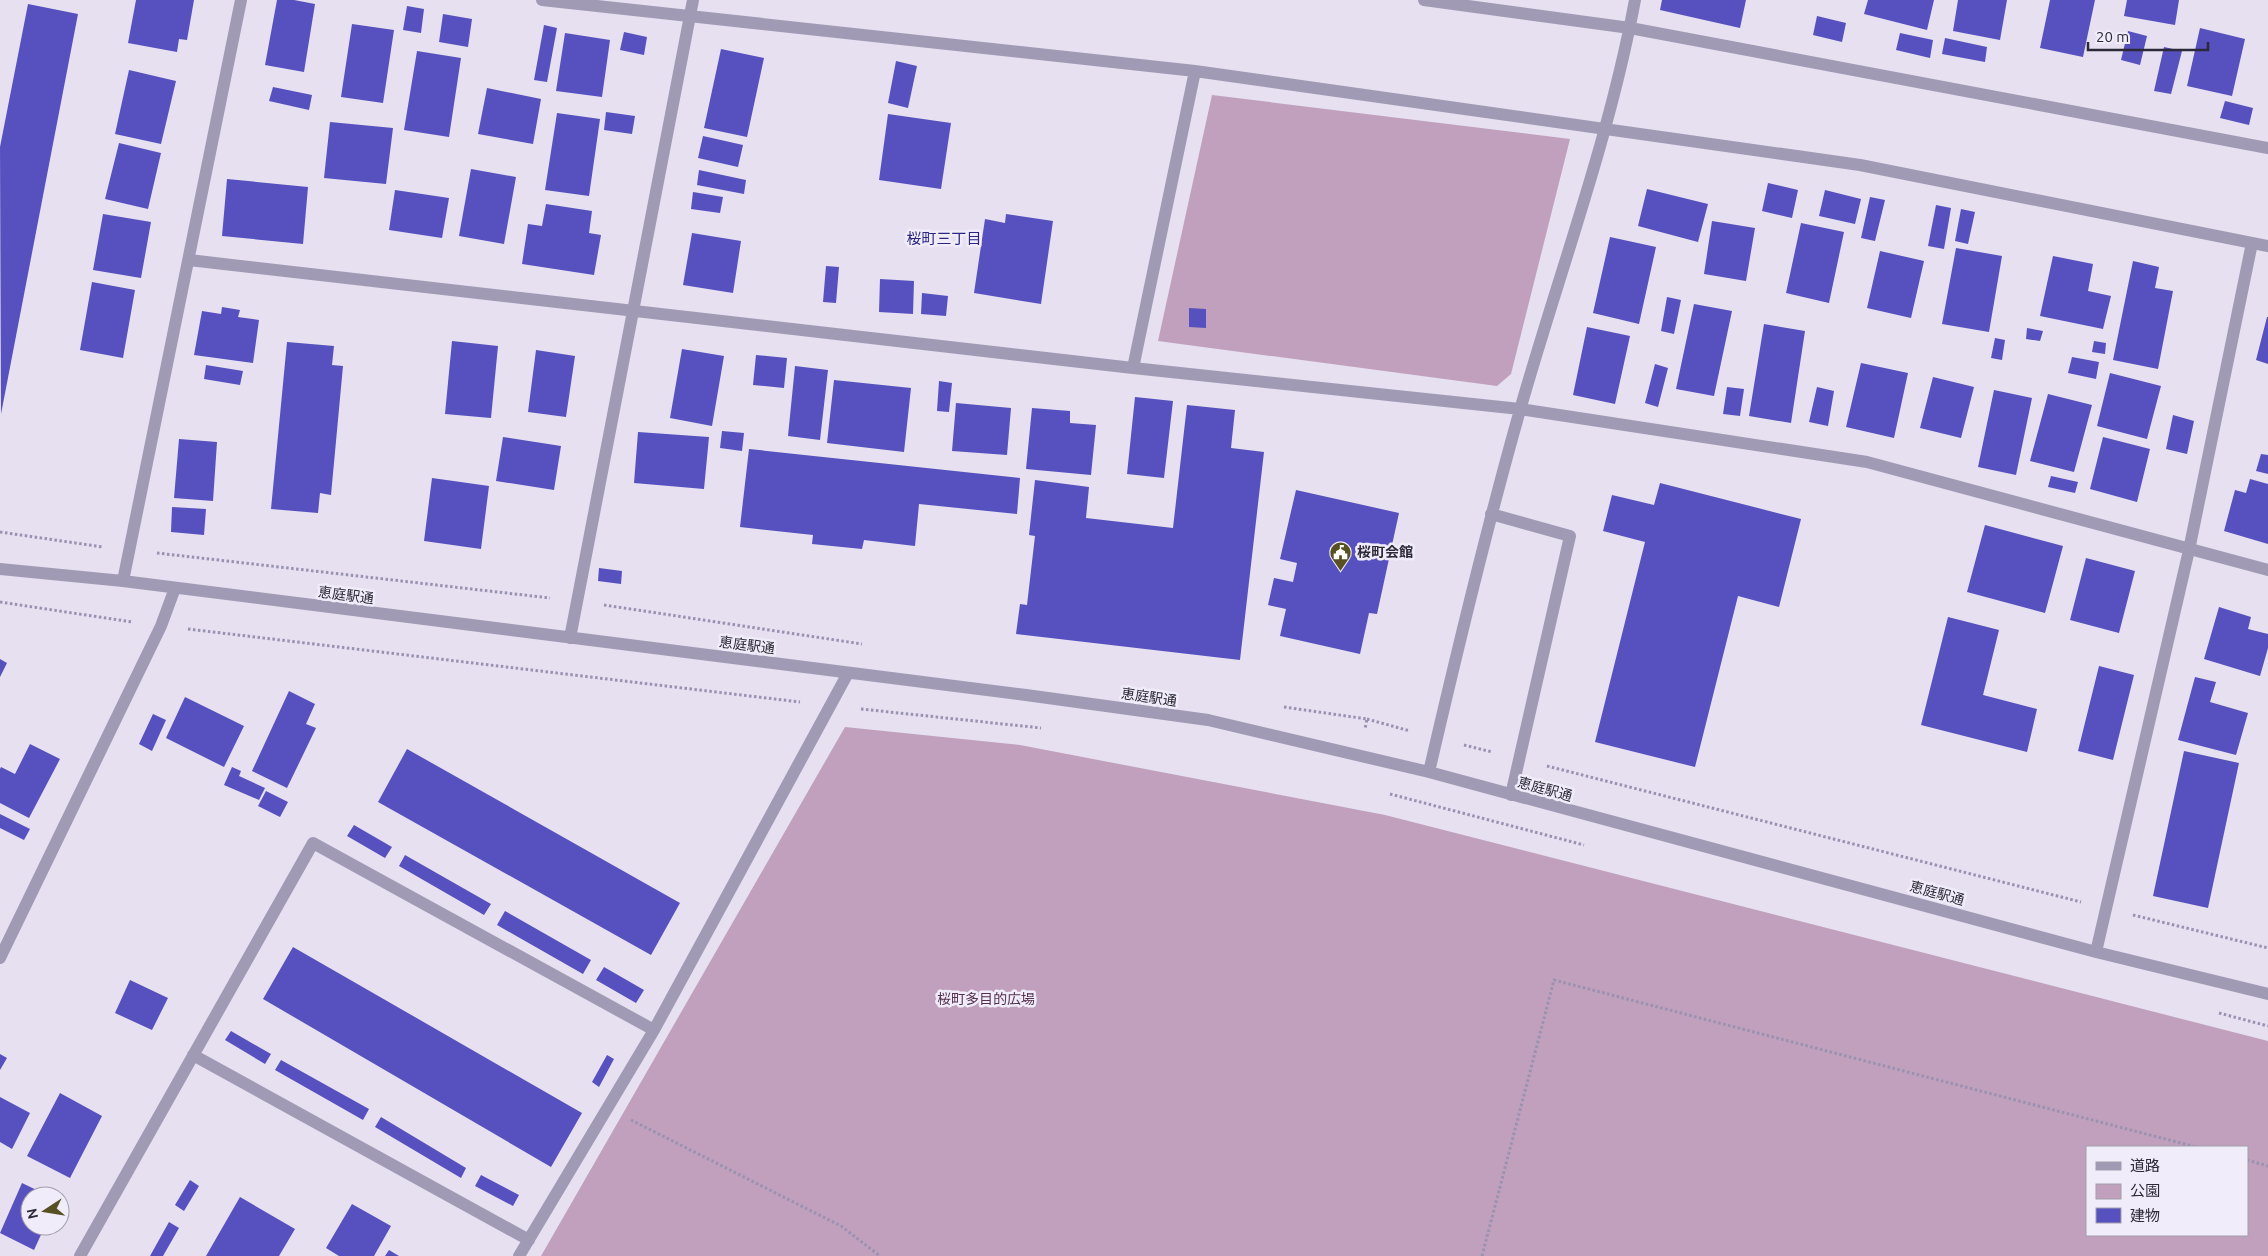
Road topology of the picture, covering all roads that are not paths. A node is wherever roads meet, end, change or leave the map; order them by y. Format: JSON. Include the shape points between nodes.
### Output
{"nodes":[{"id":1,"x":241,"y":0,"type":"edge"},
{"id":2,"x":542,"y":0,"type":"edge"},
{"id":3,"x":693,"y":0,"type":"edge"},
{"id":4,"x":1424,"y":0,"type":"edge"},
{"id":5,"x":1636,"y":0,"type":"edge"},
{"id":6,"x":690,"y":16,"type":"junction"},
{"id":7,"x":1630,"y":28,"type":"junction"},
{"id":8,"x":1196,"y":71,"type":"junction"},
{"id":9,"x":1606,"y":130,"type":"junction"},
{"id":10,"x":2268,"y":148,"type":"edge"},
{"id":11,"x":2252,"y":243,"type":"junction"},
{"id":12,"x":2268,"y":246,"type":"edge"},
{"id":13,"x":189,"y":260,"type":"junction"},
{"id":14,"x":633,"y":311,"type":"junction"},
{"id":15,"x":1133,"y":368,"type":"junction"},
{"id":16,"x":1520,"y":409,"type":"junction"},
{"id":17,"x":1491,"y":514,"type":"junction"},
{"id":18,"x":2189,"y":550,"type":"junction"},
{"id":19,"x":0,"y":569,"type":"edge"},
{"id":20,"x":2268,"y":570,"type":"edge"},
{"id":21,"x":123,"y":582,"type":"junction"},
{"id":22,"x":175,"y":588,"type":"junction"},
{"id":23,"x":570,"y":638,"type":"junction"},
{"id":24,"x":848,"y":673,"type":"junction"},
{"id":25,"x":1429,"y":772,"type":"junction"},
{"id":26,"x":1511,"y":795,"type":"junction"},
{"id":27,"x":2096,"y":952,"type":"junction"},
{"id":28,"x":0,"y":958,"type":"edge"},
{"id":29,"x":2268,"y":994,"type":"edge"},
{"id":30,"x":654,"y":1030,"type":"junction"},
{"id":31,"x":193,"y":1055,"type":"junction"},
{"id":32,"x":530,"y":1240,"type":"junction"},
{"id":33,"x":80,"y":1256,"type":"edge"},
{"id":34,"x":519,"y":1256,"type":"edge"}],
"edges":[{"from":1,"to":13,"type":"street"},
{"from":2,"to":6,"type":"street"},
{"from":3,"to":6,"type":"street"},
{"from":4,"to":7,"type":"street"},
{"from":5,"to":7,"type":"street"},
{"from":6,"to":8,"type":"street"},
{"from":6,"to":14,"type":"street"},
{"from":7,"to":9,"type":"street"},
{"from":7,"to":10,"type":"street"},
{"from":8,"to":9,"type":"street"},
{"from":8,"to":15,"type":"street"},
{"from":9,"to":11,"type":"street","via":[[1860,165]]},
{"from":9,"to":16,"type":"street"},
{"from":11,"to":12,"type":"street"},
{"from":11,"to":18,"type":"street"},
{"from":13,"to":14,"type":"street"},
{"from":13,"to":21,"type":"street"},
{"from":14,"to":15,"type":"street"},
{"from":14,"to":23,"type":"street"},
{"from":15,"to":16,"type":"street"},
{"from":16,"to":17,"type":"street"},
{"from":16,"to":18,"type":"street","via":[[1867,462]]},
{"from":17,"to":25,"type":"street"},
{"from":17,"to":26,"type":"street","via":[[1570,536]]},
{"from":18,"to":20,"type":"street"},
{"from":18,"to":27,"type":"street"},
{"from":19,"to":21,"type":"street","name":"恵庭駅通"},
{"from":21,"to":22,"type":"street","name":"恵庭駅通"},
{"from":22,"to":23,"type":"street","name":"恵庭駅通"},
{"from":22,"to":28,"type":"street","via":[[161,626]]},
{"from":23,"to":24,"type":"street","name":"恵庭駅通"},
{"from":24,"to":25,"type":"street","name":"恵庭駅通","via":[[1208,720]]},
{"from":24,"to":30,"type":"street"},
{"from":25,"to":26,"type":"street","name":"恵庭駅通"},
{"from":26,"to":27,"type":"street","name":"恵庭駅通"},
{"from":27,"to":29,"type":"street","name":"恵庭駅通"},
{"from":30,"to":31,"type":"street","via":[[312,843]]},
{"from":30,"to":32,"type":"street"},
{"from":31,"to":32,"type":"street"},
{"from":31,"to":33,"type":"street"},
{"from":32,"to":34,"type":"street"}]}
